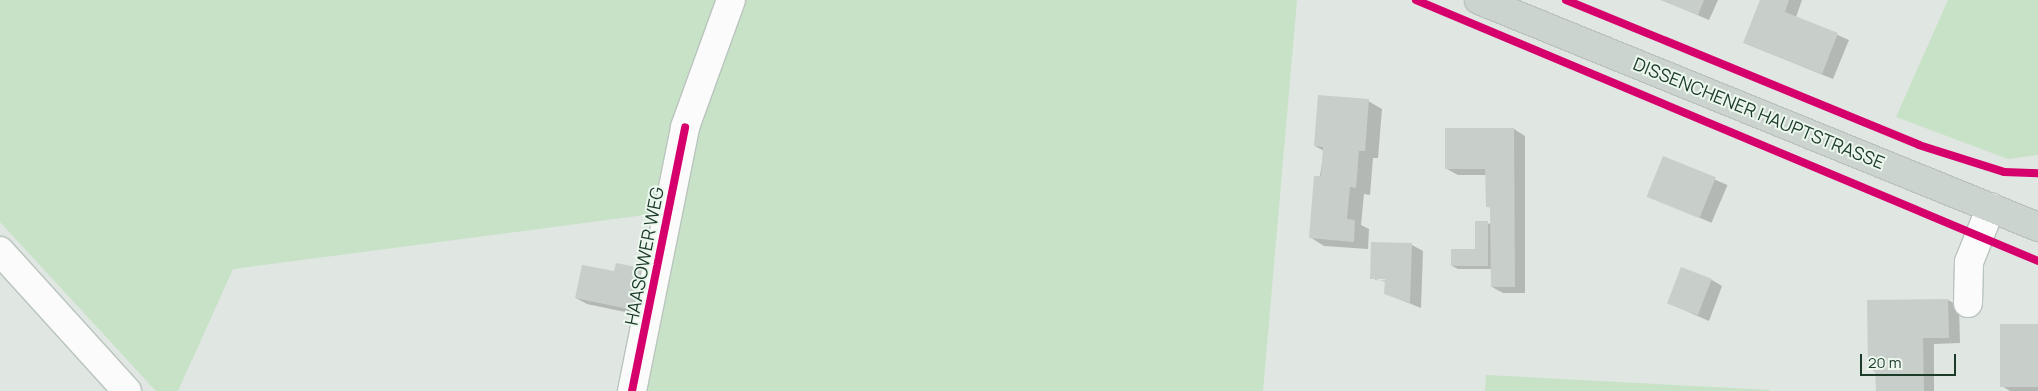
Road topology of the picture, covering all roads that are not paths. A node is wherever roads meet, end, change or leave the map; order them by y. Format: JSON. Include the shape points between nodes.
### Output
{"nodes":[{"id":1,"x":732,"y":0,"type":"edge"},
{"id":2,"x":1479,"y":0,"type":"edge"},
{"id":3,"x":1990,"y":207,"type":"junction"},
{"id":4,"x":2038,"y":227,"type":"edge"},
{"id":5,"x":0,"y":251,"type":"edge"},
{"id":6,"x":1968,"y":303,"type":"dead end"},
{"id":7,"x":127,"y":391,"type":"edge"},
{"id":8,"x":632,"y":391,"type":"edge"}],
"edges":[{"from":1,"to":8,"type":"street","name":"HAASOWER WEG","via":[[685,127]]},
{"from":2,"to":3,"type":"main road","name":"DISSENCHENER HAUPTSTRASSE"},
{"from":3,"to":4,"type":"main road","name":"DISSENCHENER HAUPTSTRASSE"},
{"from":3,"to":6,"type":"street","via":[[1970,262]]},
{"from":5,"to":7,"type":"street"}]}
